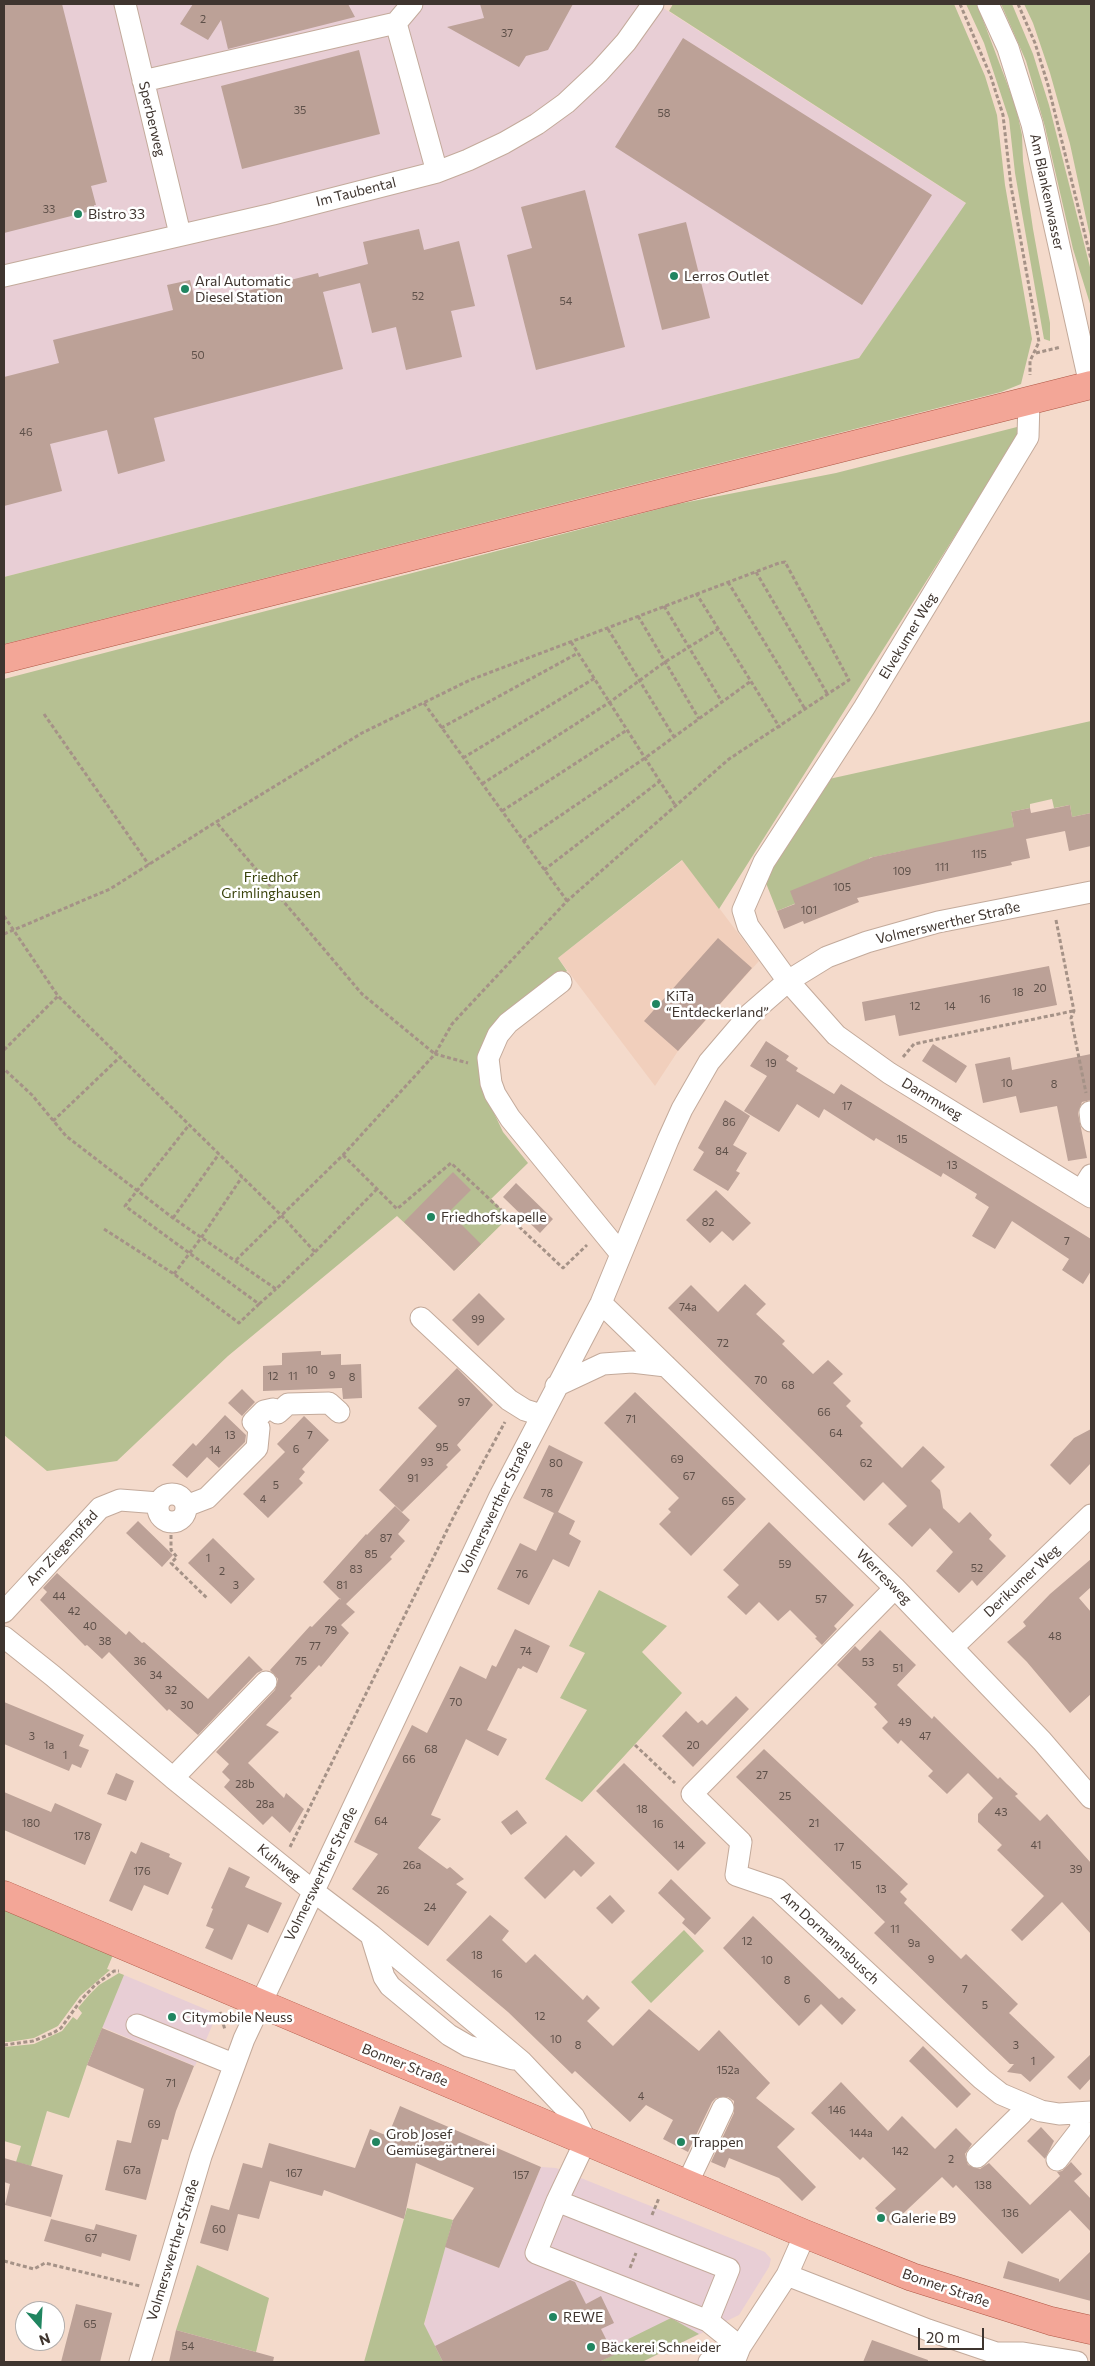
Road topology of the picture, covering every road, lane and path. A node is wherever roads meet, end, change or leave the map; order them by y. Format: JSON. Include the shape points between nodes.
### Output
{"nodes":[{"id":1,"x":125,"y":4,"type":"edge"},
{"id":2,"x":412,"y":4,"type":"edge"},
{"id":3,"x":653,"y":4,"type":"edge"},
{"id":4,"x":960,"y":4,"type":"edge"},
{"id":5,"x":988,"y":4,"type":"edge"},
{"id":6,"x":1018,"y":4,"type":"edge"},
{"id":7,"x":396,"y":23,"type":"junction"},
{"id":8,"x":143,"y":81,"type":"junction"},
{"id":9,"x":437,"y":172,"type":"junction"},
{"id":10,"x":180,"y":234,"type":"junction"},
{"id":11,"x":1091,"y":258,"type":"edge"},
{"id":12,"x":4,"y":276,"type":"edge"},
{"id":13,"x":1091,"y":385,"type":"edge"},
{"id":14,"x":1029,"y":400,"type":"junction"},
{"id":15,"x":756,"y":572,"type":"junction"},
{"id":16,"x":728,"y":582,"type":"junction"},
{"id":17,"x":696,"y":593,"type":"junction"},
{"id":18,"x":664,"y":606,"type":"junction"},
{"id":19,"x":638,"y":616,"type":"junction"},
{"id":20,"x":608,"y":629,"type":"junction"},
{"id":21,"x":718,"y":629,"type":"junction"},
{"id":22,"x":571,"y":642,"type":"junction"},
{"id":23,"x":688,"y":646,"type":"junction"},
{"id":24,"x":578,"y":653,"type":"junction"},
{"id":25,"x":4,"y":659,"type":"edge"},
{"id":26,"x":665,"y":662,"type":"junction"},
{"id":27,"x":594,"y":678,"type":"junction"},
{"id":28,"x":639,"y":679,"type":"junction"},
{"id":29,"x":751,"y":681,"type":"junction"},
{"id":30,"x":828,"y":695,"type":"junction"},
{"id":31,"x":610,"y":702,"type":"junction"},
{"id":32,"x":722,"y":702,"type":"junction"},
{"id":33,"x":424,"y":703,"type":"junction"},
{"id":34,"x":805,"y":709,"type":"junction"},
{"id":35,"x":44,"y":714,"type":"dead end"},
{"id":36,"x":699,"y":719,"type":"junction"},
{"id":37,"x":441,"y":728,"type":"junction"},
{"id":38,"x":780,"y":728,"type":"junction"},
{"id":39,"x":627,"y":730,"type":"junction"},
{"id":40,"x":674,"y":737,"type":"junction"},
{"id":41,"x":463,"y":758,"type":"junction"},
{"id":42,"x":645,"y":758,"type":"junction"},
{"id":43,"x":660,"y":781,"type":"junction"},
{"id":44,"x":482,"y":784,"type":"junction"},
{"id":45,"x":675,"y":805,"type":"junction"},
{"id":46,"x":502,"y":811,"type":"junction"},
{"id":47,"x":216,"y":822,"type":"junction"},
{"id":48,"x":523,"y":841,"type":"junction"},
{"id":49,"x":149,"y":865,"type":"junction"},
{"id":50,"x":544,"y":870,"type":"junction"},
{"id":51,"x":1091,"y":892,"type":"edge"},
{"id":52,"x":1052,"y":900,"type":"junction"},
{"id":53,"x":567,"y":901,"type":"junction"},
{"id":54,"x":4,"y":916,"type":"edge"},
{"id":55,"x":14,"y":932,"type":"junction"},
{"id":56,"x":4,"y":934,"type":"edge"},
{"id":57,"x":788,"y":981,"type":"junction"},
{"id":58,"x":561,"y":982,"type":"dead end"},
{"id":59,"x":58,"y":996,"type":"junction"},
{"id":60,"x":1074,"y":1011,"type":"junction"},
{"id":61,"x":4,"y":1050,"type":"edge"},
{"id":62,"x":435,"y":1054,"type":"junction"},
{"id":63,"x":120,"y":1057,"type":"junction"},
{"id":64,"x":488,"y":1068,"type":"junction"},
{"id":65,"x":4,"y":1069,"type":"edge"},
{"id":66,"x":889,"y":1073,"type":"junction"},
{"id":67,"x":1090,"y":1117,"type":"edge"},
{"id":68,"x":53,"y":1121,"type":"junction"},
{"id":69,"x":189,"y":1125,"type":"junction"},
{"id":70,"x":219,"y":1154,"type":"junction"},
{"id":71,"x":343,"y":1155,"type":"junction"},
{"id":72,"x":242,"y":1177,"type":"junction"},
{"id":73,"x":1088,"y":1188,"type":"edge"},
{"id":74,"x":377,"y":1189,"type":"junction"},
{"id":75,"x":138,"y":1192,"type":"junction"},
{"id":76,"x":281,"y":1215,"type":"junction"},
{"id":77,"x":173,"y":1218,"type":"junction"},
{"id":78,"x":104,"y":1229,"type":"dead end"},
{"id":79,"x":601,"y":1232,"type":"junction"},
{"id":80,"x":202,"y":1238,"type":"junction"},
{"id":81,"x":315,"y":1252,"type":"junction"},
{"id":82,"x":190,"y":1253,"type":"junction"},
{"id":83,"x":621,"y":1254,"type":"junction"},
{"id":84,"x":236,"y":1260,"type":"junction"},
{"id":85,"x":174,"y":1274,"type":"junction"},
{"id":86,"x":276,"y":1289,"type":"junction"},
{"id":87,"x":601,"y":1302,"type":"junction"},
{"id":88,"x":259,"y":1304,"type":"junction"},
{"id":89,"x":421,"y":1318,"type":"dead end"},
{"id":90,"x":666,"y":1366,"type":"junction"},
{"id":91,"x":556,"y":1386,"type":"junction"},
{"id":92,"x":515,"y":1404,"type":"junction"},
{"id":93,"x":339,"y":1412,"type":"dead end"},
{"id":94,"x":541,"y":1414,"type":"junction"},
{"id":95,"x":159,"y":1503,"type":"junction"},
{"id":96,"x":186,"y":1506,"type":"junction"},
{"id":97,"x":1091,"y":1516,"type":"edge"},
{"id":98,"x":171,"y":1522,"type":"junction"},
{"id":99,"x":895,"y":1588,"type":"junction"},
{"id":100,"x":208,"y":1599,"type":"dead end"},
{"id":101,"x":4,"y":1612,"type":"edge"},
{"id":102,"x":4,"y":1637,"type":"edge"},
{"id":103,"x":953,"y":1647,"type":"junction"},
{"id":104,"x":266,"y":1682,"type":"dead end"},
{"id":105,"x":635,"y":1745,"type":"dead end"},
{"id":106,"x":173,"y":1778,"type":"junction"},
{"id":107,"x":692,"y":1794,"type":"junction"},
{"id":108,"x":1091,"y":1798,"type":"edge"},
{"id":109,"x":281,"y":1865,"type":"junction"},
{"id":110,"x":313,"y":1891,"type":"junction"},
{"id":111,"x":4,"y":1895,"type":"edge"},
{"id":112,"x":263,"y":1995,"type":"junction"},
{"id":113,"x":137,"y":2025,"type":"dead end"},
{"id":114,"x":233,"y":2064,"type":"junction"},
{"id":115,"x":1025,"y":2106,"type":"junction"},
{"id":116,"x":723,"y":2108,"type":"dead end"},
{"id":117,"x":1086,"y":2113,"type":"edge"},
{"id":118,"x":586,"y":2140,"type":"junction"},
{"id":119,"x":977,"y":2157,"type":"dead end"},
{"id":120,"x":1057,"y":2160,"type":"dead end"},
{"id":121,"x":687,"y":2184,"type":"junction"},
{"id":122,"x":557,"y":2201,"type":"junction"},
{"id":123,"x":655,"y":2208,"type":"dead end"},
{"id":124,"x":805,"y":2234,"type":"junction"},
{"id":125,"x":644,"y":2235,"type":"junction"},
{"id":126,"x":4,"y":2261,"type":"edge"},
{"id":127,"x":787,"y":2275,"type":"junction"},
{"id":128,"x":623,"y":2287,"type":"junction"},
{"id":129,"x":160,"y":2291,"type":"junction"},
{"id":130,"x":708,"y":2321,"type":"junction"},
{"id":131,"x":1091,"y":2330,"type":"edge"},
{"id":132,"x":737,"y":2354,"type":"edge"},
{"id":133,"x":140,"y":2362,"type":"edge"},
{"id":134,"x":709,"y":2362,"type":"edge"},
{"id":135,"x":1076,"y":2362,"type":"edge"}],
"edges":[{"from":1,"to":8,"type":"street","name":"Sperberweg"},
{"from":2,"to":7,"type":"street"},
{"from":3,"to":9,"type":"street","name":"Im Taubental","via":[[626,42],[566,103],[504,143]]},
{"from":4,"to":14,"type":"path","via":[[991,77],[1003,115],[1011,186],[1039,342],[1030,361]]},
{"from":5,"to":13,"type":"street","name":"Am Blankenwasser","via":[[1008,48],[1032,124]]},
{"from":6,"to":11,"type":"path","via":[[1048,85]]},
{"from":7,"to":8,"type":"street"},
{"from":7,"to":9,"type":"street"},
{"from":8,"to":10,"type":"street","name":"Sperberweg"},
{"from":9,"to":10,"type":"street","name":"Im Taubental"},
{"from":10,"to":12,"type":"street","name":"Im Taubental"},
{"from":13,"to":14,"type":"main road"},
{"from":14,"to":25,"type":"main road"},
{"from":14,"to":57,"type":"street","name":"Elvekumer Weg","via":[[1028,437],[864,708],[764,862],[745,901],[744,918]]},
{"from":15,"to":16,"type":"path"},
{"from":15,"to":30,"type":"path"},
{"from":15,"to":30,"type":"path","via":[[785,562],[849,680]]},
{"from":16,"to":17,"type":"path"},
{"from":16,"to":34,"type":"path"},
{"from":17,"to":18,"type":"path"},
{"from":17,"to":21,"type":"path"},
{"from":18,"to":19,"type":"path"},
{"from":18,"to":23,"type":"path"},
{"from":19,"to":20,"type":"path"},
{"from":19,"to":26,"type":"path"},
{"from":20,"to":22,"type":"path"},
{"from":20,"to":28,"type":"path"},
{"from":21,"to":23,"type":"path"},
{"from":21,"to":29,"type":"path"},
{"from":22,"to":24,"type":"path"},
{"from":22,"to":33,"type":"path","via":[[470,680]]},
{"from":23,"to":26,"type":"path"},
{"from":23,"to":32,"type":"path"},
{"from":24,"to":27,"type":"path"},
{"from":24,"to":37,"type":"path"},
{"from":26,"to":28,"type":"path"},
{"from":26,"to":36,"type":"path"},
{"from":27,"to":31,"type":"path"},
{"from":27,"to":41,"type":"path"},
{"from":28,"to":31,"type":"path"},
{"from":28,"to":40,"type":"path"},
{"from":29,"to":32,"type":"path"},
{"from":29,"to":38,"type":"path"},
{"from":30,"to":34,"type":"path"},
{"from":31,"to":39,"type":"path"},
{"from":31,"to":44,"type":"path"},
{"from":32,"to":36,"type":"path"},
{"from":33,"to":37,"type":"path"},
{"from":33,"to":47,"type":"path","via":[[362,733]]},
{"from":34,"to":38,"type":"path"},
{"from":35,"to":49,"type":"path"},
{"from":36,"to":40,"type":"path"},
{"from":37,"to":41,"type":"path"},
{"from":38,"to":45,"type":"path","via":[[729,759]]},
{"from":39,"to":42,"type":"path"},
{"from":39,"to":46,"type":"path"},
{"from":40,"to":42,"type":"path"},
{"from":41,"to":44,"type":"path"},
{"from":42,"to":43,"type":"path"},
{"from":42,"to":48,"type":"path"},
{"from":43,"to":45,"type":"path"},
{"from":43,"to":50,"type":"path"},
{"from":44,"to":46,"type":"path"},
{"from":45,"to":53,"type":"path"},
{"from":46,"to":48,"type":"path"},
{"from":47,"to":49,"type":"path"},
{"from":47,"to":62,"type":"path","via":[[362,994]]},
{"from":48,"to":50,"type":"path"},
{"from":49,"to":55,"type":"path","via":[[110,890]]},
{"from":50,"to":53,"type":"path"},
{"from":51,"to":52,"type":"street","name":"Volmerswerther Straße"},
{"from":52,"to":57,"type":"street","name":"Volmerswerther Straße","via":[[938,922],[867,942],[827,957]]},
{"from":52,"to":60,"type":"path"},
{"from":53,"to":62,"type":"path","via":[[452,1024]]},
{"from":54,"to":55,"type":"path"},
{"from":55,"to":56,"type":"path"},
{"from":55,"to":59,"type":"path"},
{"from":57,"to":66,"type":"street","name":"Dammweg","via":[[836,1035]]},
{"from":57,"to":83,"type":"street","name":"Volmerswerther Straße","via":[[743,1020],[710,1062],[675,1124]]},
{"from":58,"to":64,"type":"street","via":[[503,1029],[492,1047]]},
{"from":59,"to":61,"type":"path"},
{"from":59,"to":63,"type":"path"},
{"from":60,"to":66,"type":"path","via":[[914,1044]]},
{"from":60,"to":67,"type":"path","via":[[1071,1018]]},
{"from":62,"to":64,"type":"path"},
{"from":62,"to":71,"type":"path"},
{"from":63,"to":68,"type":"path"},
{"from":63,"to":69,"type":"path"},
{"from":64,"to":79,"type":"street","via":[[502,1107]]},
{"from":65,"to":68,"type":"path","via":[[32,1095]]},
{"from":66,"to":73,"type":"street","name":"Dammweg"},
{"from":68,"to":75,"type":"path","via":[[66,1136]]},
{"from":69,"to":70,"type":"path"},
{"from":69,"to":75,"type":"path"},
{"from":70,"to":72,"type":"path"},
{"from":70,"to":77,"type":"path"},
{"from":71,"to":74,"type":"path"},
{"from":71,"to":76,"type":"path"},
{"from":72,"to":76,"type":"path"},
{"from":72,"to":80,"type":"path"},
{"from":74,"to":79,"type":"path","via":[[397,1209],[452,1163],[563,1268]]},
{"from":74,"to":81,"type":"path"},
{"from":75,"to":77,"type":"path"},
{"from":75,"to":82,"type":"path","via":[[125,1206]]},
{"from":76,"to":81,"type":"path"},
{"from":76,"to":84,"type":"path"},
{"from":77,"to":80,"type":"path"},
{"from":78,"to":85,"type":"path"},
{"from":79,"to":83,"type":"street"},
{"from":80,"to":82,"type":"path"},
{"from":80,"to":84,"type":"path"},
{"from":81,"to":86,"type":"path"},
{"from":82,"to":85,"type":"path"},
{"from":82,"to":88,"type":"path"},
{"from":83,"to":87,"type":"street","name":"Volmerswerther Straße"},
{"from":84,"to":86,"type":"path"},
{"from":85,"to":88,"type":"path","via":[[239,1323]]},
{"from":86,"to":88,"type":"path"},
{"from":87,"to":90,"type":"street","name":"Werresweg"},
{"from":87,"to":91,"type":"street","name":"Volmerswerther Straße"},
{"from":89,"to":92,"type":"street"},
{"from":90,"to":91,"type":"street","via":[[632,1362],[604,1364]]},
{"from":90,"to":99,"type":"street","name":"Werresweg"},
{"from":91,"to":94,"type":"street","name":"Volmerswerther Straße"},
{"from":92,"to":94,"type":"street"},
{"from":92,"to":109,"type":"path","via":[[454,1514]]},
{"from":93,"to":96,"type":"street","via":[[329,1402],[288,1404],[278,1413],[273,1409],[264,1411],[253,1422],[259,1428],[257,1448],[207,1498]]},
{"from":94,"to":110,"type":"street","name":"Volmerswerther Straße"},
{"from":95,"to":96,"type":"street","name":"Am Ziegenpfad","via":[[163,1497],[177,1494]]},
{"from":95,"to":98,"type":"street","via":[[160,1515]]},
{"from":95,"to":101,"type":"street","name":"Am Ziegenpfad","via":[[120,1500],[105,1504]]},
{"from":96,"to":98,"type":"street","via":[[182,1518]]},
{"from":97,"to":103,"type":"street","name":"Derikumer Weg"},
{"from":98,"to":100,"type":"path","via":[[171,1550],[178,1557],[171,1563]]},
{"from":99,"to":103,"type":"street","name":"Werresweg"},
{"from":99,"to":107,"type":"street"},
{"from":102,"to":106,"type":"street","name":"Kuhweg"},
{"from":103,"to":108,"type":"street","name":"Werresweg"},
{"from":104,"to":106,"type":"street"},
{"from":105,"to":107,"type":"path","via":[[678,1786]]},
{"from":106,"to":109,"type":"street","name":"Kuhweg"},
{"from":107,"to":115,"type":"street","name":"Am Dormannsbusch","via":[[740,1842],[736,1875],[777,1889],[982,2079],[1000,2094]]},
{"from":109,"to":110,"type":"street","name":"Kuhweg"},
{"from":110,"to":112,"type":"street","name":"Volmerswerther Straße"},
{"from":110,"to":118,"type":"street","name":"Kuhweg","via":[[371,1935],[520,2061],[574,2118]]},
{"from":111,"to":112,"type":"main road","name":"Bonner Straße"},
{"from":112,"to":114,"type":"street","name":"Volmerswerther Straße"},
{"from":112,"to":118,"type":"main road","name":"Bonner Straße"},
{"from":113,"to":114,"type":"street"},
{"from":114,"to":129,"type":"street","name":"Volmerswerther Straße"},
{"from":115,"to":117,"type":"street","name":"Am Dormannsbusch","via":[[1059,2114]]},
{"from":115,"to":119,"type":"street","via":[[1021,2114]]},
{"from":116,"to":121,"type":"street"},
{"from":117,"to":120,"type":"street","via":[[1081,2129]]},
{"from":118,"to":121,"type":"main road","name":"Bonner Straße"},
{"from":118,"to":122,"type":"street"},
{"from":121,"to":124,"type":"main road","name":"Bonner Straße"},
{"from":122,"to":125,"type":"street"},
{"from":122,"to":128,"type":"street","via":[[536,2253]]},
{"from":123,"to":125,"type":"path"},
{"from":124,"to":127,"type":"street"},
{"from":124,"to":131,"type":"main road","name":"Bonner Straße","via":[[912,2277],[983,2301]]},
{"from":125,"to":128,"type":"path"},
{"from":125,"to":130,"type":"street","via":[[729,2269]]},
{"from":126,"to":129,"type":"path","via":[[34,2269],[45,2263]]},
{"from":127,"to":132,"type":"street"},
{"from":127,"to":135,"type":"street","via":[[996,2353],[1023,2352]]},
{"from":128,"to":130,"type":"street"},
{"from":129,"to":133,"type":"street","name":"Volmerswerther Straße"},
{"from":130,"to":132,"type":"street"},
{"from":132,"to":134,"type":"street"}]}
